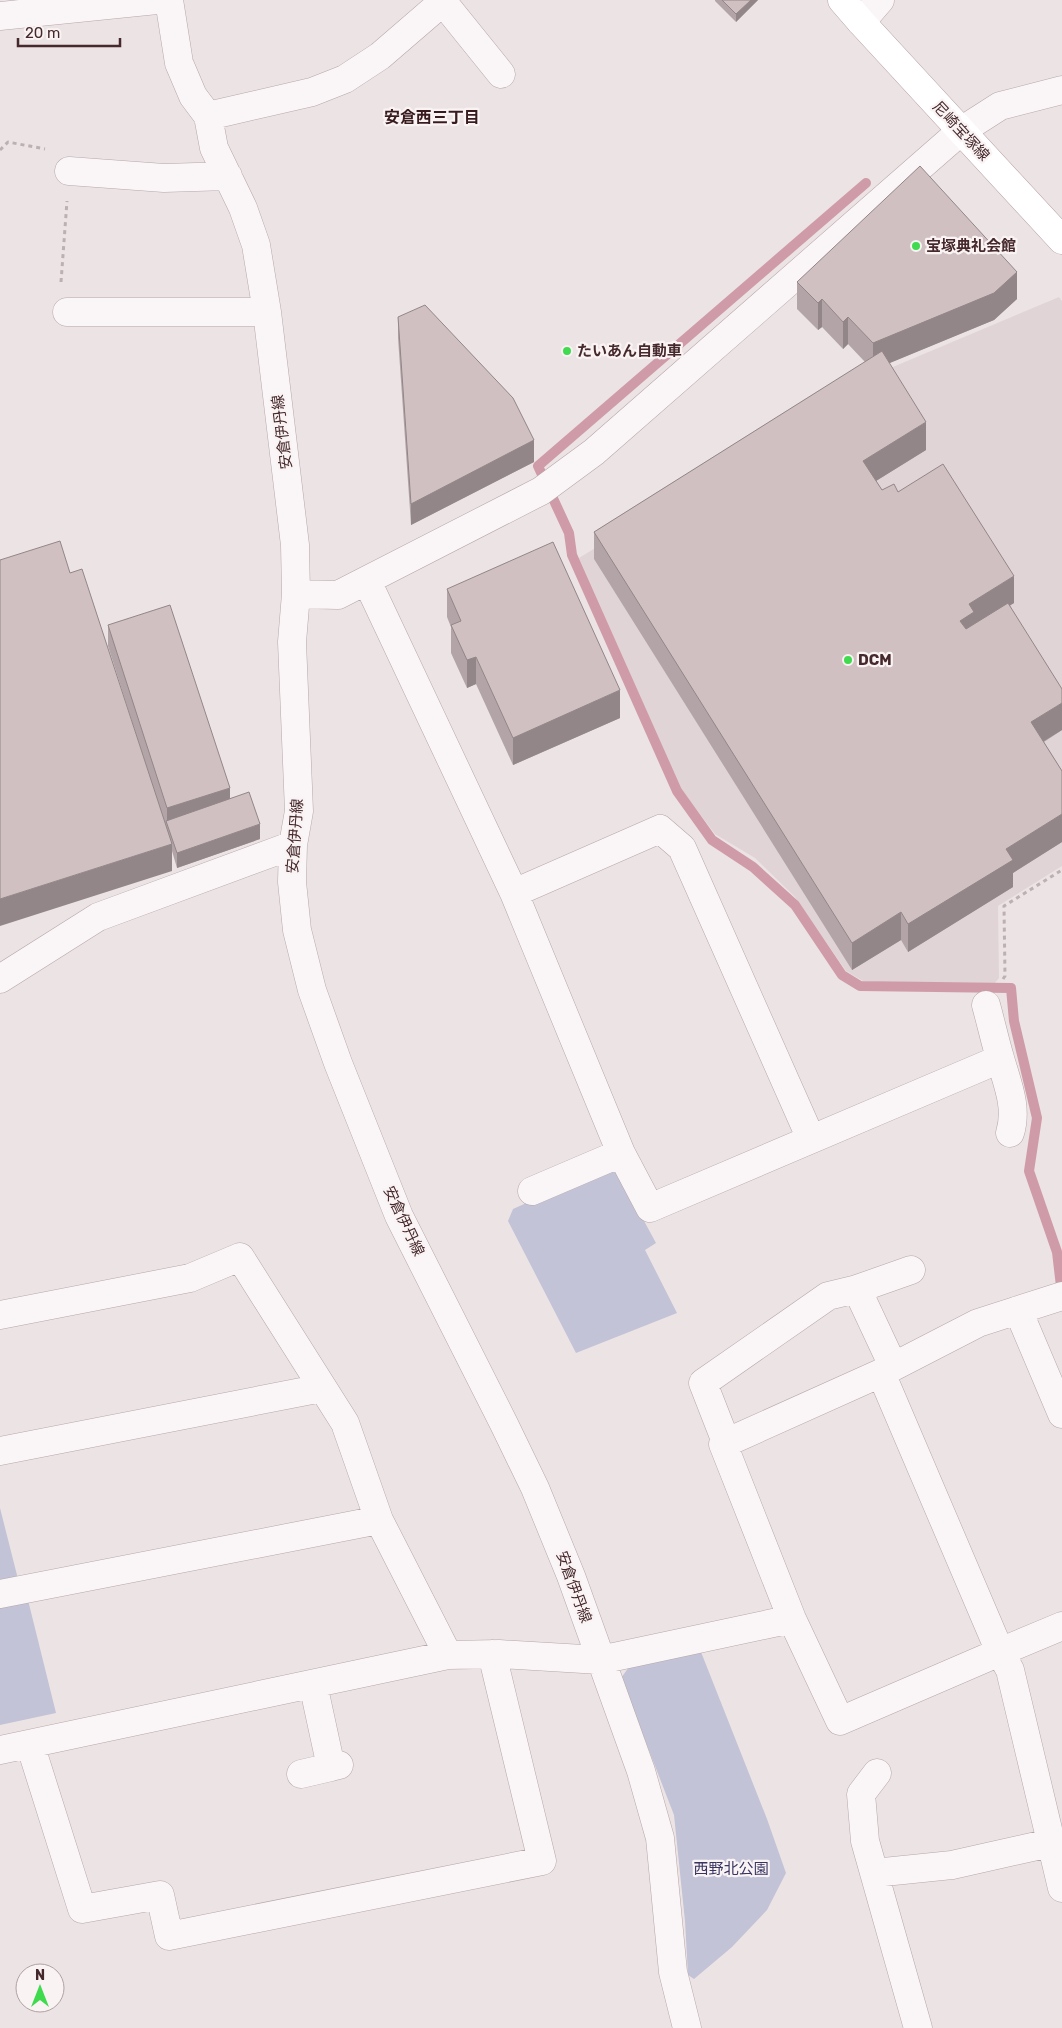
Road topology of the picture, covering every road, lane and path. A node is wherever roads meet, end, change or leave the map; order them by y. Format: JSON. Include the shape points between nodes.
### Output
{"nodes":[{"id":1,"x":156,"y":0,"type":"edge"},
{"id":2,"x":169,"y":0,"type":"edge"},
{"id":3,"x":837,"y":0,"type":"edge"},
{"id":4,"x":842,"y":0,"type":"edge"},
{"id":5,"x":880,"y":0,"type":"edge"},
{"id":6,"x":444,"y":1,"type":"edge"},
{"id":7,"x":0,"y":16,"type":"edge"},
{"id":8,"x":860,"y":22,"type":"junction"},
{"id":9,"x":501,"y":74,"type":"dead end"},
{"id":10,"x":1062,"y":90,"type":"edge"},
{"id":11,"x":208,"y":116,"type":"junction"},
{"id":12,"x":962,"y":131,"type":"junction"},
{"id":13,"x":69,"y":171,"type":"joint"},
{"id":14,"x":228,"y":176,"type":"junction"},
{"id":15,"x":1062,"y":240,"type":"edge"},
{"id":16,"x":67,"y":312,"type":"joint"},
{"id":17,"x":267,"y":312,"type":"junction"},
{"id":18,"x":367,"y":581,"type":"junction"},
{"id":19,"x":296,"y":594,"type":"junction"},
{"id":20,"x":293,"y":845,"type":"junction"},
{"id":21,"x":1062,"y":870,"type":"edge"},
{"id":22,"x":514,"y":893,"type":"junction"},
{"id":23,"x":0,"y":979,"type":"edge"},
{"id":24,"x":986,"y":1005,"type":"joint"},
{"id":25,"x":1000,"y":1059,"type":"junction"},
{"id":26,"x":1010,"y":1133,"type":"dead end"},
{"id":27,"x":811,"y":1139,"type":"junction"},
{"id":28,"x":622,"y":1153,"type":"junction"},
{"id":29,"x":532,"y":1191,"type":"dead end"},
{"id":30,"x":910,"y":1270,"type":"dead end"},
{"id":31,"x":857,"y":1289,"type":"junction"},
{"id":32,"x":1062,"y":1296,"type":"edge"},
{"id":33,"x":1018,"y":1310,"type":"junction"},
{"id":34,"x":0,"y":1315,"type":"edge"},
{"id":35,"x":887,"y":1370,"type":"junction"},
{"id":36,"x":322,"y":1388,"type":"junction"},
{"id":37,"x":1062,"y":1414,"type":"edge"},
{"id":38,"x":726,"y":1442,"type":"junction"},
{"id":39,"x":0,"y":1450,"type":"edge"},
{"id":40,"x":379,"y":1520,"type":"junction"},
{"id":41,"x":0,"y":1594,"type":"edge"},
{"id":42,"x":792,"y":1619,"type":"junction"},
{"id":43,"x":1062,"y":1626,"type":"edge"},
{"id":44,"x":1000,"y":1652,"type":"junction"},
{"id":45,"x":492,"y":1654,"type":"junction"},
{"id":46,"x":448,"y":1655,"type":"junction"},
{"id":47,"x":600,"y":1660,"type":"junction"},
{"id":48,"x":313,"y":1684,"type":"junction"},
{"id":49,"x":30,"y":1744,"type":"junction"},
{"id":50,"x":0,"y":1750,"type":"edge"},
{"id":51,"x":877,"y":1772,"type":"dead end"},
{"id":52,"x":301,"y":1774,"type":"dead end"},
{"id":53,"x":1050,"y":1843,"type":"junction"},
{"id":54,"x":874,"y":1872,"type":"junction"},
{"id":55,"x":1062,"y":1888,"type":"edge"},
{"id":56,"x":686,"y":2028,"type":"edge"},
{"id":57,"x":918,"y":2028,"type":"edge"}],
"edges":[{"from":1,"to":7,"type":"street"},
{"from":2,"to":11,"type":"street","name":"安倉伊丹線","via":[[179,63],[193,96]]},
{"from":3,"to":8,"type":"main road","name":"尼崎宝塚線"},
{"from":4,"to":8,"type":"main road","name":"尼崎宝塚線"},
{"from":5,"to":8,"type":"street"},
{"from":6,"to":9,"type":"street"},
{"from":6,"to":11,"type":"street","via":[[380,56],[345,79],[312,92]]},
{"from":8,"to":12,"type":"main road","name":"尼崎宝塚線"},
{"from":10,"to":12,"type":"street","via":[[1000,106]]},
{"from":11,"to":14,"type":"street","name":"安倉伊丹線","via":[[214,148]]},
{"from":12,"to":15,"type":"main road","name":"尼崎宝塚線"},
{"from":12,"to":18,"type":"street","via":[[594,452],[541,492]]},
{"from":13,"to":14,"type":"street","via":[[164,178]]},
{"from":13,"to":16,"type":"path","via":[[59,303]]},
{"from":14,"to":17,"type":"street","name":"安倉伊丹線","via":[[256,245]]},
{"from":16,"to":17,"type":"street"},
{"from":17,"to":19,"type":"street","name":"安倉伊丹線","via":[[295,545]]},
{"from":18,"to":19,"type":"street","via":[[338,596]]},
{"from":18,"to":22,"type":"street"},
{"from":19,"to":20,"type":"street","name":"安倉伊丹線","via":[[292,642],[299,811]]},
{"from":20,"to":23,"type":"street","via":[[98,917]]},
{"from":20,"to":47,"type":"street","name":"安倉伊丹線","via":[[292,882],[298,930],[312,990],[338,1062],[399,1216],[535,1488],[572,1576]]},
{"from":21,"to":24,"type":"path","via":[[1004,906],[1005,976]]},
{"from":22,"to":27,"type":"street","via":[[660,829],[682,848]]},
{"from":22,"to":28,"type":"street"},
{"from":24,"to":25,"type":"street"},
{"from":25,"to":26,"type":"street","via":[[1011,1090],[1013,1122]]},
{"from":25,"to":27,"type":"street"},
{"from":27,"to":28,"type":"street","via":[[650,1208]]},
{"from":28,"to":29,"type":"street"},
{"from":30,"to":31,"type":"street"},
{"from":31,"to":35,"type":"street"},
{"from":31,"to":38,"type":"street","via":[[828,1296],[703,1383]]},
{"from":32,"to":33,"type":"street"},
{"from":33,"to":35,"type":"street","via":[[978,1323]]},
{"from":33,"to":37,"type":"street"},
{"from":34,"to":36,"type":"street","via":[[190,1278],[240,1258]]},
{"from":35,"to":38,"type":"street"},
{"from":35,"to":44,"type":"street"},
{"from":36,"to":39,"type":"street"},
{"from":36,"to":40,"type":"street","via":[[345,1423]]},
{"from":38,"to":42,"type":"street","via":[[723,1444]]},
{"from":40,"to":41,"type":"street"},
{"from":40,"to":46,"type":"street"},
{"from":42,"to":44,"type":"street","via":[[840,1721]]},
{"from":42,"to":47,"type":"street"},
{"from":43,"to":44,"type":"street"},
{"from":44,"to":53,"type":"street","via":[[1010,1670]]},
{"from":45,"to":46,"type":"street"},
{"from":45,"to":47,"type":"street"},
{"from":45,"to":49,"type":"street","via":[[542,1860],[169,1936],[160,1895],[82,1908]]},
{"from":46,"to":48,"type":"street"},
{"from":47,"to":56,"type":"street","name":"安倉伊丹線","via":[[641,1771],[660,1838],[673,1972]]},
{"from":48,"to":49,"type":"street"},
{"from":48,"to":52,"type":"street","via":[[335,1766]]},
{"from":49,"to":50,"type":"street"},
{"from":51,"to":54,"type":"street","via":[[860,1794],[865,1840]]},
{"from":53,"to":54,"type":"street","via":[[952,1865]]},
{"from":53,"to":55,"type":"street"},
{"from":54,"to":57,"type":"street"}]}
